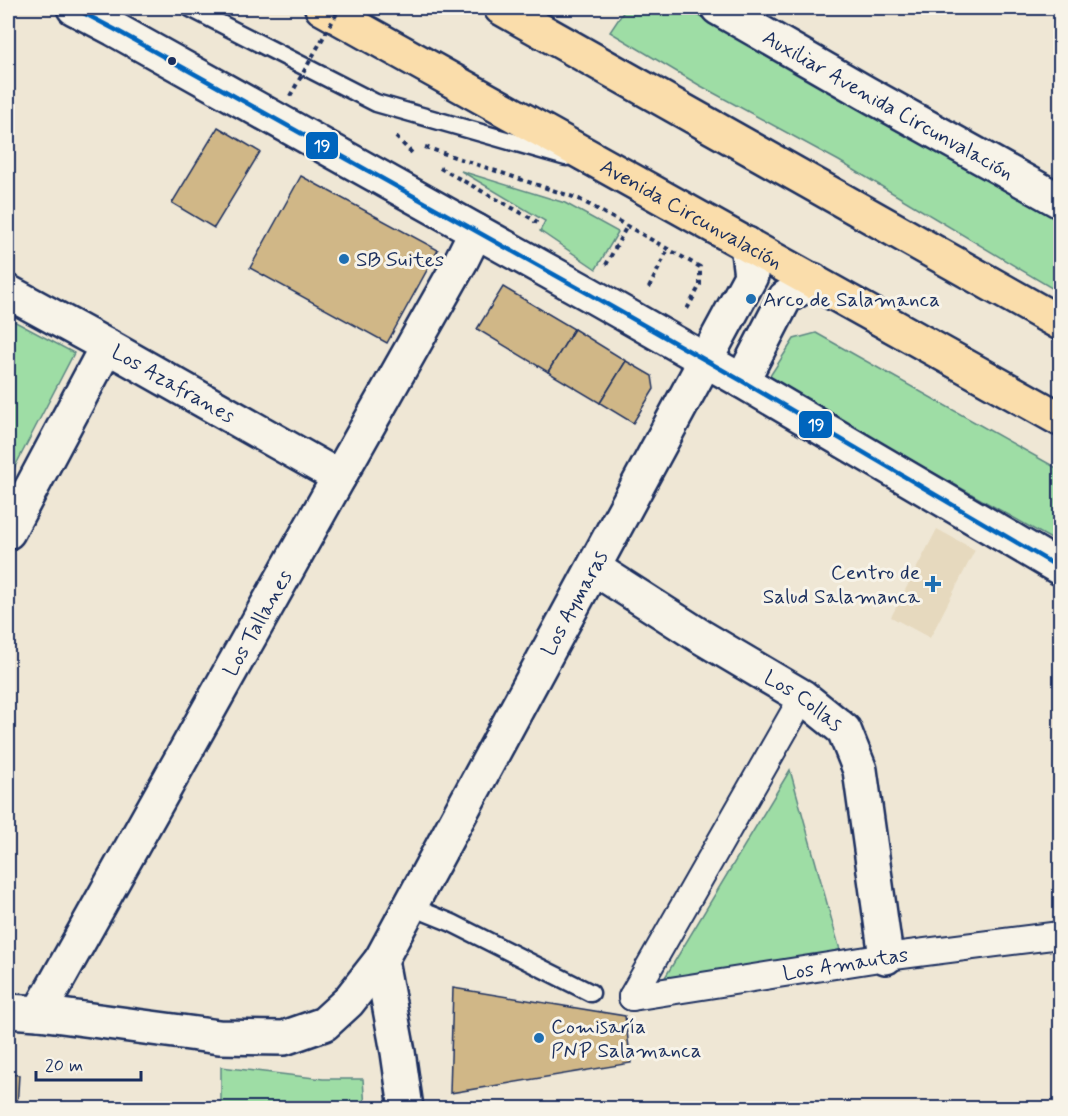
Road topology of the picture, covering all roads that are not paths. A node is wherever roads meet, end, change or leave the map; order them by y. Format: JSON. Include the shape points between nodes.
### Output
{"nodes":[{"id":1,"x":74,"y":8,"type":"edge"},
{"id":2,"x":190,"y":8,"type":"edge"},
{"id":3,"x":322,"y":8,"type":"edge"},
{"id":4,"x":501,"y":8,"type":"edge"},
{"id":5,"x":718,"y":8,"type":"edge"},
{"id":6,"x":621,"y":173,"type":"junction"},
{"id":7,"x":1060,"y":201,"type":"edge"},
{"id":8,"x":476,"y":231,"type":"junction"},
{"id":9,"x":747,"y":244,"type":"junction"},
{"id":10,"x":813,"y":280,"type":"junction"},
{"id":11,"x":8,"y":292,"type":"edge"},
{"id":12,"x":1060,"y":322,"type":"edge"},
{"id":13,"x":107,"y":346,"type":"junction"},
{"id":14,"x":706,"y":362,"type":"junction"},
{"id":15,"x":742,"y":381,"type":"junction"},
{"id":16,"x":1060,"y":419,"type":"edge"},
{"id":17,"x":339,"y":477,"type":"junction"},
{"id":18,"x":8,"y":532,"type":"edge"},
{"id":19,"x":594,"y":568,"type":"junction"},
{"id":20,"x":1058,"y":571,"type":"edge"},
{"id":21,"x":802,"y":697,"type":"junction"},
{"id":22,"x":410,"y":906,"type":"junction"},
{"id":23,"x":1060,"y":935,"type":"edge"},
{"id":24,"x":886,"y":957,"type":"junction"},
{"id":25,"x":381,"y":960,"type":"junction"},
{"id":26,"x":591,"y":993,"type":"dead end"},
{"id":27,"x":23,"y":1012,"type":"edge"},
{"id":28,"x":406,"y":1108,"type":"edge"}],
"edges":[{"from":1,"to":8,"type":"street"},
{"from":2,"to":6,"type":"lane","via":[[376,103]]},
{"from":3,"to":6,"type":"main road","name":"Avenida Circunvalación"},
{"from":4,"to":12,"type":"main road"},
{"from":5,"to":7,"type":"street","name":"Auxiliar Avenida Circunvalación"},
{"from":6,"to":9,"type":"main road","name":"Avenida Circunvalación"},
{"from":8,"to":14,"type":"street"},
{"from":8,"to":17,"type":"street","name":"Los Tallanes"},
{"from":9,"to":10,"type":"main road","name":"Avenida Circunvalación"},
{"from":9,"to":14,"type":"street","name":"Los Aymaras","via":[[751,276]]},
{"from":10,"to":15,"type":"street","via":[[785,298]]},
{"from":10,"to":16,"type":"main road","name":"Avenida Circunvalación"},
{"from":11,"to":13,"type":"street","name":"Los Azafranes"},
{"from":13,"to":17,"type":"street","name":"Los Azafranes"},
{"from":13,"to":18,"type":"street"},
{"from":14,"to":15,"type":"street"},
{"from":14,"to":19,"type":"street","name":"Los Aymaras"},
{"from":15,"to":20,"type":"street"},
{"from":17,"to":27,"type":"street","name":"Los Tallanes"},
{"from":19,"to":21,"type":"street","name":"Los Collas"},
{"from":19,"to":22,"type":"street","name":"Los Aymaras"},
{"from":21,"to":24,"type":"street","name":"Los Collas","via":[[844,730],[860,770]]},
{"from":21,"to":24,"type":"street","name":"Los Amautas","via":[[632,997]]},
{"from":22,"to":25,"type":"street","name":"Los Aymaras"},
{"from":22,"to":26,"type":"lane","via":[[452,922]]},
{"from":23,"to":24,"type":"street","name":"Los Amautas"},
{"from":25,"to":27,"type":"street","name":"Los Aymaras","via":[[348,1002],[324,1024],[284,1038],[219,1037]]},
{"from":25,"to":28,"type":"street"}]}
